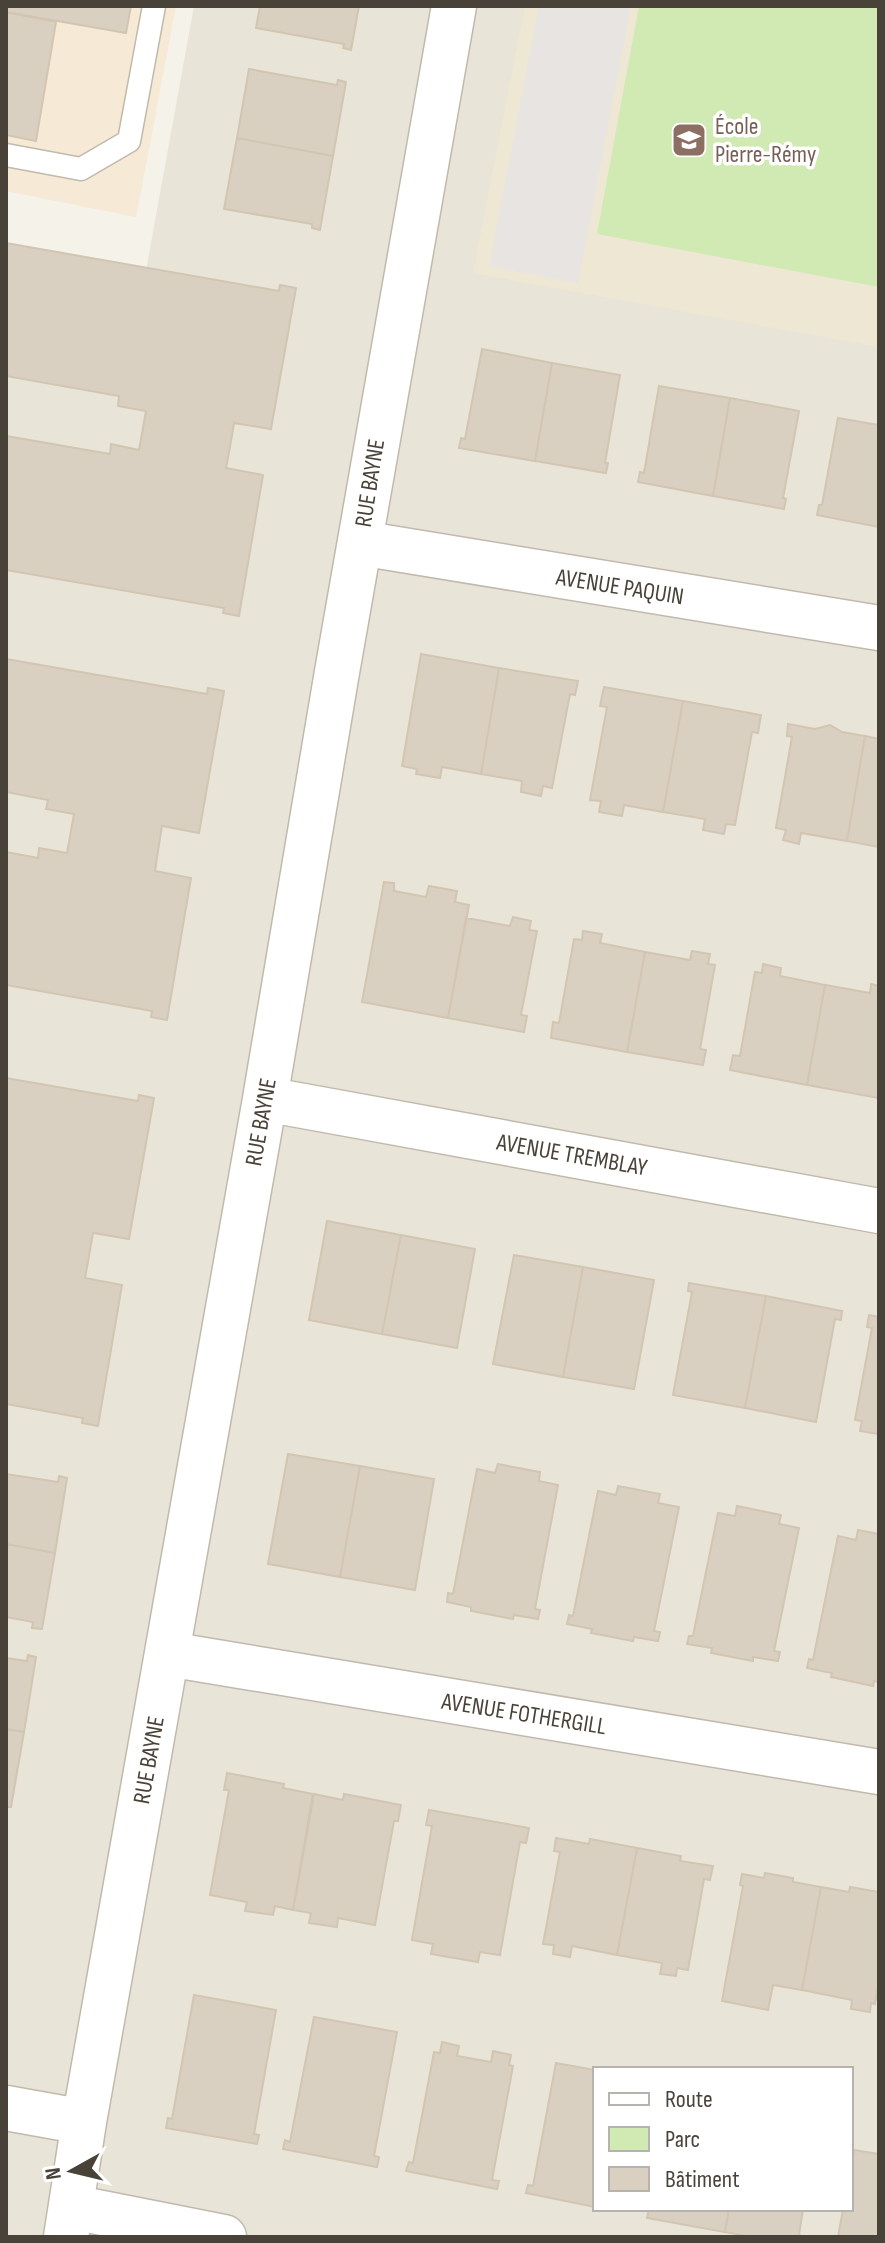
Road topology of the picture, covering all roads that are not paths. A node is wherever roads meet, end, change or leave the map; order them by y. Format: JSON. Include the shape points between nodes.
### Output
{"nodes":[{"id":1,"x":154,"y":6,"type":"edge"},
{"id":2,"x":454,"y":6,"type":"edge"},
{"id":3,"x":6,"y":155,"type":"edge"},
{"id":4,"x":360,"y":543,"type":"junction"},
{"id":5,"x":879,"y":628,"type":"edge"},
{"id":6,"x":265,"y":1099,"type":"junction"},
{"id":7,"x":879,"y":1211,"type":"edge"},
{"id":8,"x":168,"y":1654,"type":"junction"},
{"id":9,"x":879,"y":1772,"type":"edge"},
{"id":10,"x":6,"y":2108,"type":"edge"},
{"id":11,"x":84,"y":2122,"type":"junction"},
{"id":12,"x":69,"y":2222,"type":"edge"},
{"id":13,"x":224,"y":2237,"type":"edge"}],
"edges":[{"from":1,"to":3,"type":"lane","via":[[129,141],[81,169]]},
{"from":2,"to":4,"type":"street","name":"RUE BAYNE"},
{"from":4,"to":5,"type":"street","name":"AVENUE PAQUIN"},
{"from":4,"to":6,"type":"street","name":"RUE BAYNE"},
{"from":6,"to":7,"type":"street","name":"AVENUE TREMBLAY"},
{"from":6,"to":8,"type":"street","name":"RUE BAYNE"},
{"from":8,"to":9,"type":"street","name":"AVENUE FOTHERGILL"},
{"from":8,"to":11,"type":"street","name":"RUE BAYNE"},
{"from":10,"to":11,"type":"street"},
{"from":11,"to":12,"type":"street","name":"RUE BAYNE"},
{"from":12,"to":13,"type":"street"}]}
